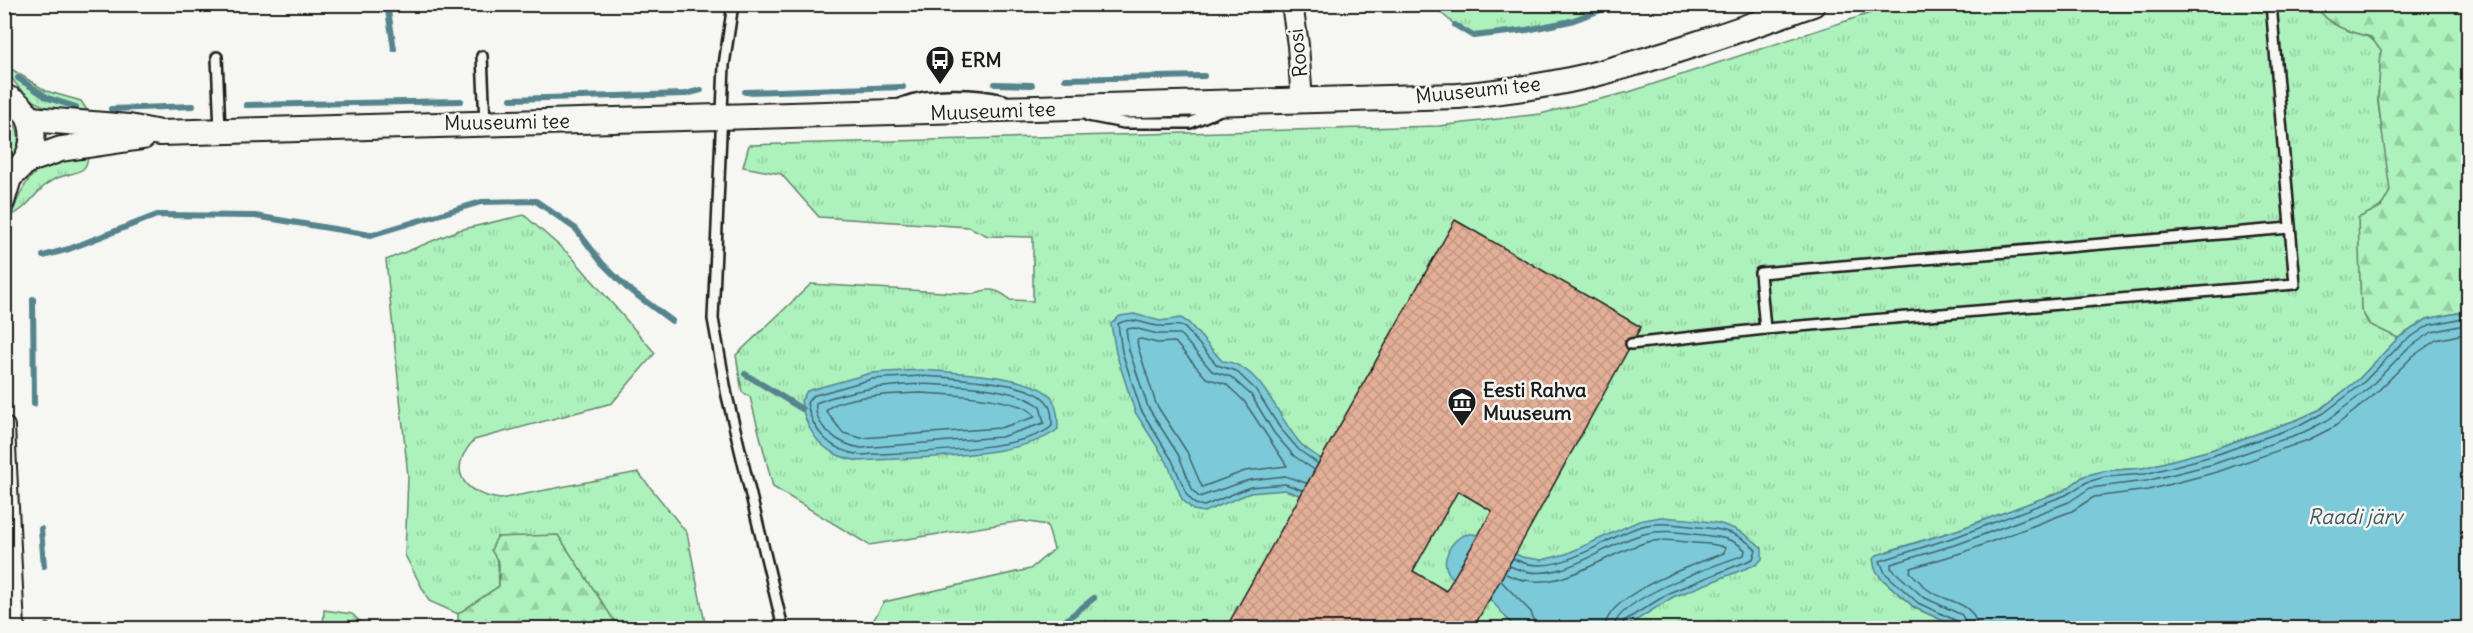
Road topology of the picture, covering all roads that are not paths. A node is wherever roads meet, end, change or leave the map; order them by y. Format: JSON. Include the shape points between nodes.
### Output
{"nodes":[{"id":1,"x":733,"y":4,"type":"edge"},
{"id":2,"x":1292,"y":4,"type":"edge"},
{"id":3,"x":1814,"y":4,"type":"edge"},
{"id":4,"x":2271,"y":4,"type":"edge"},
{"id":5,"x":218,"y":57,"type":"dead end"},
{"id":6,"x":482,"y":57,"type":"dead end"},
{"id":7,"x":7,"y":94,"type":"edge"},
{"id":8,"x":1302,"y":102,"type":"junction"},
{"id":9,"x":721,"y":118,"type":"junction"},
{"id":10,"x":30,"y":119,"type":"junction"},
{"id":11,"x":485,"y":122,"type":"junction"},
{"id":12,"x":220,"y":131,"type":"junction"},
{"id":13,"x":160,"y":133,"type":"junction"},
{"id":14,"x":14,"y":172,"type":"edge"},
{"id":15,"x":4,"y":202,"type":"edge"},
{"id":16,"x":2290,"y":228,"type":"junction"},
{"id":17,"x":1765,"y":329,"type":"junction"},
{"id":18,"x":1631,"y":344,"type":"dead end"},
{"id":19,"x":4,"y":427,"type":"edge"},
{"id":20,"x":14,"y":628,"type":"edge"},
{"id":21,"x":783,"y":628,"type":"edge"}],
"edges":[{"from":1,"to":9,"type":"lane"},
{"from":2,"to":8,"type":"street","name":"Roosi"},
{"from":3,"to":8,"type":"street","name":"Muuseumi tee","via":[[1678,51],[1601,73],[1522,89],[1458,96]]},
{"from":4,"to":16,"type":"lane"},
{"from":5,"to":12,"type":"lane"},
{"from":6,"to":11,"type":"lane"},
{"from":7,"to":10,"type":"street"},
{"from":8,"to":9,"type":"street","name":"Muuseumi tee"},
{"from":9,"to":11,"type":"street","name":"Muuseumi tee"},
{"from":9,"to":21,"type":"lane","via":[[713,319],[727,396]]},
{"from":10,"to":13,"type":"street","name":"Muuseumi tee"},
{"from":10,"to":14,"type":"street","via":[[33,147]]},
{"from":11,"to":12,"type":"street","name":"Muuseumi tee"},
{"from":12,"to":13,"type":"street","name":"Muuseumi tee"},
{"from":13,"to":14,"type":"street","name":"Muuseumi tee","via":[[61,149]]},
{"from":14,"to":15,"type":"street"},
{"from":16,"to":17,"type":"lane","via":[[2295,284]]},
{"from":16,"to":17,"type":"lane","via":[[1760,273]]},
{"from":17,"to":18,"type":"lane"},
{"from":19,"to":20,"type":"street"}]}
